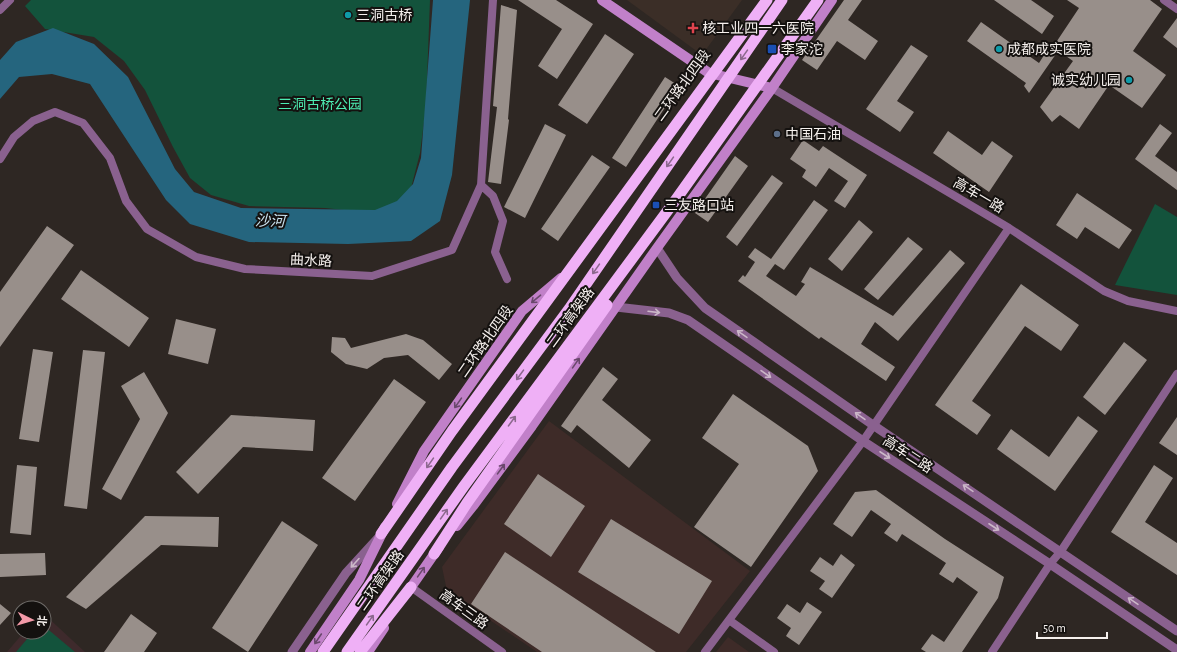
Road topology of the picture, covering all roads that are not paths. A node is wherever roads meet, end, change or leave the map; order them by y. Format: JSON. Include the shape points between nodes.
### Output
{"nodes":[{"id":1,"x":10,"y":0,"type":"edge"},
{"id":2,"x":493,"y":0,"type":"edge"},
{"id":3,"x":602,"y":0,"type":"edge"},
{"id":4,"x":760,"y":0,"type":"edge"},
{"id":5,"x":767,"y":0,"type":"edge"},
{"id":6,"x":782,"y":0,"type":"edge"},
{"id":7,"x":818,"y":0,"type":"edge"},
{"id":8,"x":832,"y":0,"type":"edge"},
{"id":9,"x":1164,"y":0,"type":"edge"},
{"id":10,"x":1177,"y":9,"type":"edge"},
{"id":11,"x":0,"y":10,"type":"edge"},
{"id":12,"x":799,"y":27,"type":"junction"},
{"id":13,"x":709,"y":73,"type":"junction"},
{"id":14,"x":772,"y":88,"type":"junction"},
{"id":15,"x":0,"y":159,"type":"edge"},
{"id":16,"x":481,"y":185,"type":"junction"},
{"id":17,"x":1009,"y":228,"type":"junction"},
{"id":18,"x":657,"y":248,"type":"junction"},
{"id":19,"x":507,"y":279,"type":"dead end"},
{"id":20,"x":616,"y":307,"type":"junction"},
{"id":21,"x":1177,"y":311,"type":"edge"},
{"id":22,"x":1177,"y":374,"type":"edge"},
{"id":23,"x":873,"y":425,"type":"junction"},
{"id":24,"x":863,"y":441,"type":"junction"},
{"id":25,"x":381,"y":534,"type":"junction"},
{"id":26,"x":1061,"y":551,"type":"junction"},
{"id":27,"x":434,"y":554,"type":"junction"},
{"id":28,"x":1050,"y":564,"type":"junction"},
{"id":29,"x":411,"y":587,"type":"junction"},
{"id":30,"x":729,"y":620,"type":"junction"},
{"id":31,"x":1177,"y":631,"type":"edge"},
{"id":32,"x":377,"y":640,"type":"junction"},
{"id":33,"x":1177,"y":650,"type":"edge"},
{"id":34,"x":292,"y":652,"type":"edge"},
{"id":35,"x":310,"y":652,"type":"edge"},
{"id":36,"x":322,"y":652,"type":"edge"},
{"id":37,"x":347,"y":652,"type":"edge"},
{"id":38,"x":360,"y":652,"type":"edge"},
{"id":39,"x":368,"y":652,"type":"edge"},
{"id":40,"x":371,"y":652,"type":"edge"},
{"id":41,"x":502,"y":652,"type":"edge"},
{"id":42,"x":705,"y":652,"type":"edge"},
{"id":43,"x":774,"y":652,"type":"edge"},
{"id":44,"x":992,"y":652,"type":"edge"}],
"edges":[{"from":1,"to":11,"type":"street"},
{"from":2,"to":16,"type":"street","name":"曲水路"},
{"from":3,"to":13,"type":"main road"},
{"from":4,"to":13,"type":"main road","name":"二环路北四段"},
{"from":5,"to":25,"type":"highway","one_way":true,"via":[[452,431]]},
{"from":6,"to":36,"type":"highway","name":"二环高架路","one_way":true,"via":[[569,309],[452,467]]},
{"from":7,"to":12,"type":"highway","name":"二环高架路"},
{"from":8,"to":14,"type":"main road"},
{"from":9,"to":10,"type":"street"},
{"from":12,"to":27,"type":"highway","via":[[787,54],[535,406]]},
{"from":37,"to":12,"type":"highway","name":"二环高架路","one_way":true,"via":[[464,486],[677,198]]},
{"from":13,"to":14,"type":"main road"},
{"from":13,"to":25,"type":"main road","name":"二环路北四段","one_way":true,"via":[[563,276],[522,311],[424,451]]},
{"from":14,"to":17,"type":"street","name":"高车一路"},
{"from":14,"to":18,"type":"main road"},
{"from":15,"to":16,"type":"street","name":"曲水路","via":[[14,137],[33,120],[55,112],[83,123],[110,158],[126,201],[147,229],[196,257],[245,270],[372,276],[452,250]]},
{"from":16,"to":19,"type":"street","via":[[493,196],[503,222],[495,252]]},
{"from":17,"to":21,"type":"street","name":"高车一路","via":[[1104,291],[1128,301]]},
{"from":17,"to":23,"type":"street"},
{"from":18,"to":20,"type":"main road"},
{"from":23,"to":18,"type":"street","name":"高车二路","one_way":true,"via":[[705,308],[677,278]]},
{"from":20,"to":24,"type":"street","name":"高车二路","one_way":true,"via":[[669,313],[688,320]]},
{"from":27,"to":20,"type":"main road","one_way":true,"via":[[473,506]]},
{"from":22,"to":26,"type":"street"},
{"from":23,"to":24,"type":"street"},
{"from":26,"to":23,"type":"street","name":"高车二路","one_way":true},
{"from":24,"to":28,"type":"street","name":"高车二路","one_way":true},
{"from":24,"to":30,"type":"street"},
{"from":25,"to":34,"type":"street","name":"二环路北四段","one_way":true,"via":[[346,573]]},
{"from":25,"to":35,"type":"main road","one_way":true,"via":[[359,580]]},
{"from":26,"to":28,"type":"street"},
{"from":31,"to":26,"type":"street","name":"高车二路","one_way":true},
{"from":29,"to":27,"type":"main road","one_way":true},
{"from":28,"to":33,"type":"street","name":"高车二路"},
{"from":28,"to":44,"type":"street"},
{"from":29,"to":32,"type":"main road"},
{"from":29,"to":38,"type":"highway"},
{"from":29,"to":41,"type":"street","name":"高车三路"},
{"from":30,"to":42,"type":"street"},
{"from":30,"to":43,"type":"street"},
{"from":32,"to":39,"type":"main road"},
{"from":32,"to":40,"type":"street"}]}
